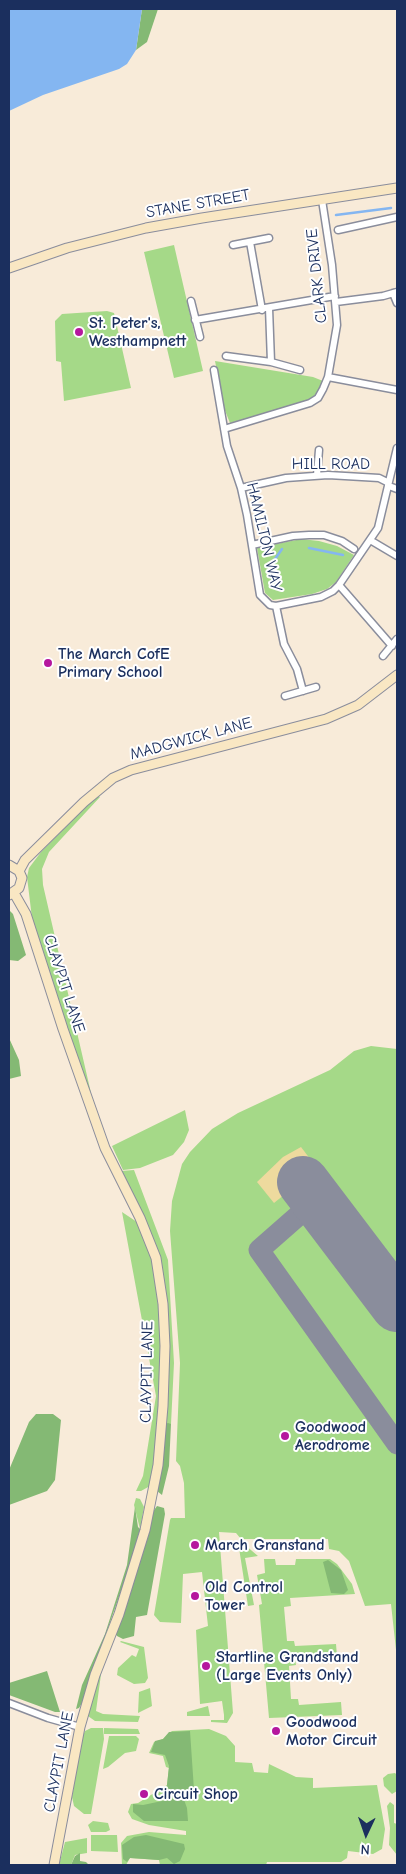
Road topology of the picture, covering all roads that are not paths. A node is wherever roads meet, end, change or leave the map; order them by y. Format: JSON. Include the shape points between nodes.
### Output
{"nodes":[{"id":1,"x":397,"y":188,"type":"edge"},
{"id":2,"x":322,"y":200,"type":"junction"},
{"id":3,"x":397,"y":217,"type":"edge"},
{"id":4,"x":338,"y":230,"type":"dead end"},
{"id":5,"x":269,"y":238,"type":"dead end"},
{"id":6,"x":250,"y":242,"type":"junction"},
{"id":7,"x":233,"y":245,"type":"dead end"},
{"id":8,"x":9,"y":268,"type":"edge"},
{"id":9,"x":395,"y":292,"type":"edge"},
{"id":10,"x":336,"y":299,"type":"junction"},
{"id":11,"x":192,"y":301,"type":"dead end"},
{"id":12,"x":397,"y":303,"type":"edge"},
{"id":13,"x":270,"y":308,"type":"junction"},
{"id":14,"x":262,"y":310,"type":"junction"},
{"id":15,"x":196,"y":320,"type":"junction"},
{"id":16,"x":200,"y":337,"type":"dead end"},
{"id":17,"x":226,"y":356,"type":"dead end"},
{"id":18,"x":271,"y":362,"type":"junction"},
{"id":19,"x":214,"y":370,"type":"dead end"},
{"id":20,"x":300,"y":370,"type":"dead end"},
{"id":21,"x":328,"y":377,"type":"junction"},
{"id":22,"x":397,"y":388,"type":"edge"},
{"id":23,"x":224,"y":429,"type":"junction"},
{"id":24,"x":397,"y":448,"type":"edge"},
{"id":25,"x":319,"y":450,"type":"dead end"},
{"id":26,"x":317,"y":475,"type":"junction"},
{"id":27,"x":389,"y":486,"type":"junction"},
{"id":28,"x":241,"y":488,"type":"junction"},
{"id":29,"x":397,"y":489,"type":"edge"},
{"id":30,"x":370,"y":540,"type":"junction"},
{"id":31,"x":252,"y":545,"type":"junction"},
{"id":32,"x":354,"y":549,"type":"dead end"},
{"id":33,"x":397,"y":556,"type":"edge"},
{"id":34,"x":339,"y":585,"type":"junction"},
{"id":35,"x":276,"y":606,"type":"junction"},
{"id":36,"x":397,"y":639,"type":"edge"},
{"id":37,"x":392,"y":646,"type":"junction"},
{"id":38,"x":383,"y":656,"type":"dead end"},
{"id":39,"x":397,"y":675,"type":"edge"},
{"id":40,"x":316,"y":687,"type":"dead end"},
{"id":41,"x":303,"y":691,"type":"junction"},
{"id":42,"x":285,"y":696,"type":"dead end"},
{"id":43,"x":9,"y":865,"type":"edge"},
{"id":44,"x":18,"y":871,"type":"junction"},
{"id":45,"x":12,"y":894,"type":"edge"},
{"id":46,"x":9,"y":1702,"type":"edge"},
{"id":47,"x":80,"y":1727,"type":"junction"},
{"id":48,"x":54,"y":1865,"type":"edge"}],
"edges":[{"from":1,"to":2,"type":"street","name":"STANE STREET"},
{"from":2,"to":8,"type":"street","name":"STANE STREET","via":[[146,228],[67,248]]},
{"from":2,"to":10,"type":"street","name":"CLARK DRIVE"},
{"from":3,"to":4,"type":"street"},
{"from":5,"to":6,"type":"street"},
{"from":6,"to":7,"type":"street"},
{"from":6,"to":14,"type":"street"},
{"from":9,"to":10,"type":"street"},
{"from":9,"to":12,"type":"street"},
{"from":10,"to":13,"type":"street"},
{"from":10,"to":21,"type":"street","name":"CLARK DRIVE","via":[[337,325]]},
{"from":11,"to":15,"type":"street"},
{"from":13,"to":14,"type":"street"},
{"from":13,"to":18,"type":"street"},
{"from":14,"to":15,"type":"street"},
{"from":15,"to":16,"type":"street"},
{"from":17,"to":18,"type":"street"},
{"from":18,"to":20,"type":"street"},
{"from":19,"to":23,"type":"street","name":"HAMILTON WAY"},
{"from":21,"to":22,"type":"street"},
{"from":21,"to":23,"type":"street","name":"CLARK DRIVE","via":[[318,398],[310,403]]},
{"from":23,"to":28,"type":"street","name":"HAMILTON WAY","via":[[232,467]]},
{"from":24,"to":27,"type":"street","name":"HAMILTON WAY"},
{"from":25,"to":26,"type":"street"},
{"from":26,"to":27,"type":"street","name":"HILL ROAD","via":[[372,477],[384,480]]},
{"from":26,"to":28,"type":"street","name":"HILL ROAD"},
{"from":27,"to":29,"type":"street","name":"HILL ROAD"},
{"from":27,"to":30,"type":"street","name":"HAMILTON WAY","via":[[378,528]]},
{"from":28,"to":31,"type":"street","name":"HAMILTON WAY"},
{"from":30,"to":33,"type":"street"},
{"from":30,"to":34,"type":"street","name":"HAMILTON WAY"},
{"from":31,"to":32,"type":"street","via":[[309,534],[342,541]]},
{"from":31,"to":35,"type":"street","name":"HAMILTON WAY","via":[[260,595],[263,601]]},
{"from":34,"to":35,"type":"street","name":"HAMILTON WAY","via":[[326,595]]},
{"from":34,"to":37,"type":"street"},
{"from":35,"to":41,"type":"street","via":[[283,641],[298,669]]},
{"from":36,"to":37,"type":"street"},
{"from":37,"to":38,"type":"street"},
{"from":39,"to":44,"type":"street","name":"MADGWICK LANE","via":[[358,705],[326,719],[131,770],[114,778],[77,808]]},
{"from":40,"to":41,"type":"street"},
{"from":41,"to":42,"type":"street"},
{"from":43,"to":44,"type":"street"},
{"from":44,"to":45,"type":"street","via":[[21,883]]},
{"from":45,"to":47,"type":"street","name":"CLAYPIT LANE","via":[[26,914],[105,1148],[153,1250],[163,1304],[163,1406],[152,1497],[132,1572],[94,1675]]},
{"from":46,"to":47,"type":"street"},
{"from":47,"to":48,"type":"street","name":"CLAYPIT LANE"}]}
